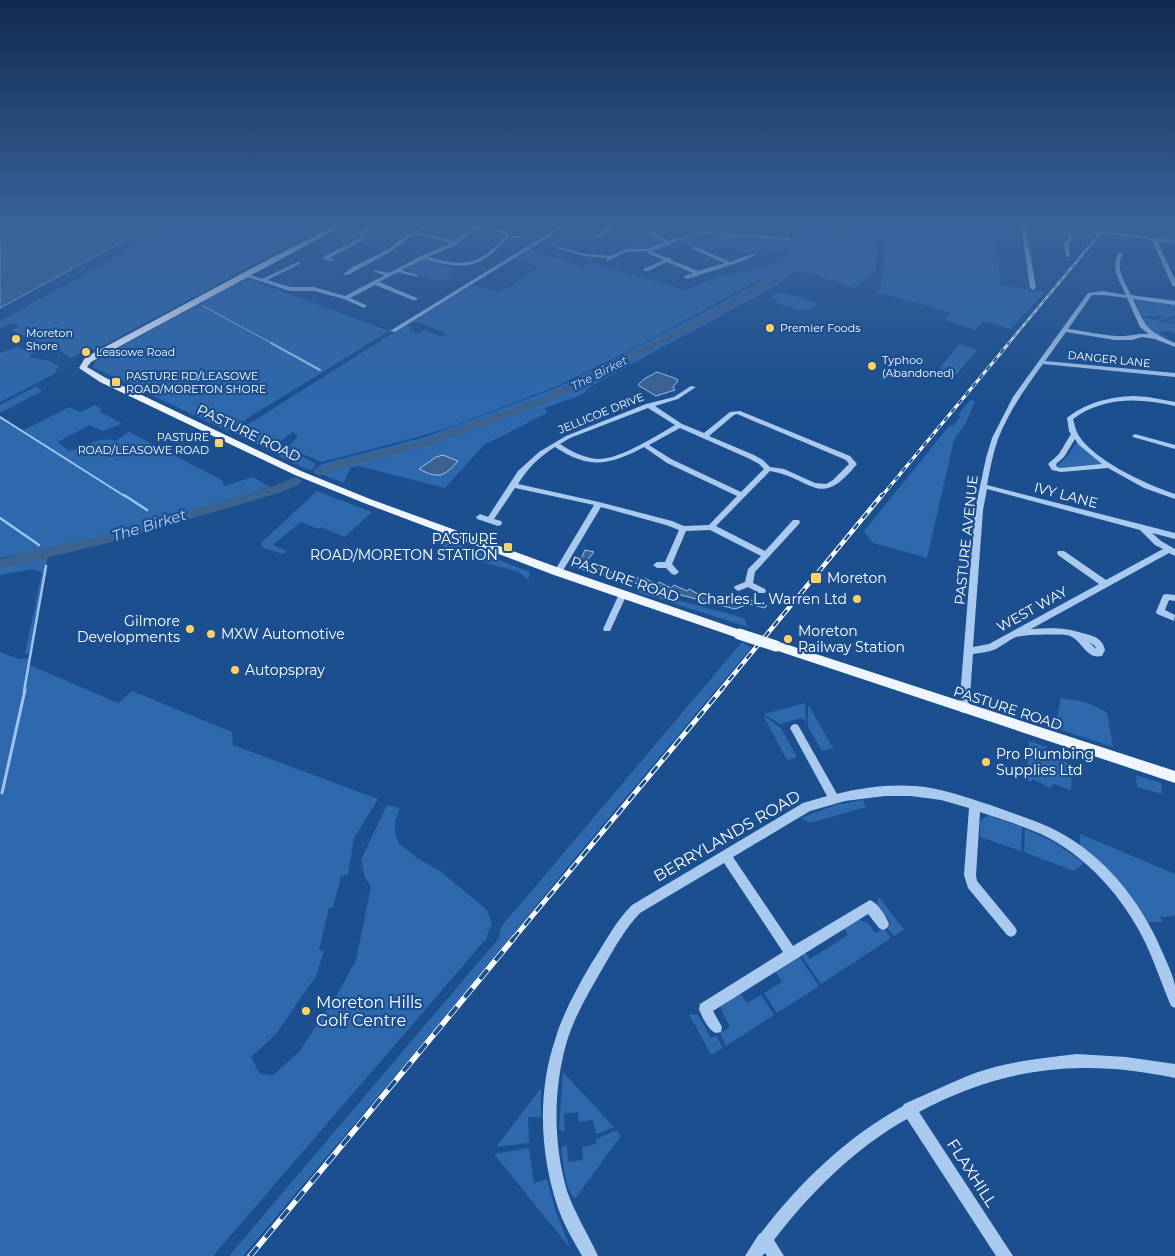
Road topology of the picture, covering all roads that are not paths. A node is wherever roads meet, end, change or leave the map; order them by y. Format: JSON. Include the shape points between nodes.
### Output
{"nodes":[{"id":1,"x":228,"y":284,"type":"edge"},
{"id":2,"x":274,"y":284,"type":"edge"},
{"id":3,"x":375,"y":284,"type":"edge"},
{"id":4,"x":377,"y":284,"type":"edge"},
{"id":5,"x":470,"y":284,"type":"edge"},
{"id":6,"x":1032,"y":284,"type":"edge"},
{"id":7,"x":1124,"y":284,"type":"edge"},
{"id":8,"x":1033,"y":288,"type":"dead end"},
{"id":9,"x":346,"y":298,"type":"junction"},
{"id":10,"x":1131,"y":298,"type":"junction"},
{"id":11,"x":415,"y":299,"type":"dead end"},
{"id":12,"x":1175,"y":303,"type":"edge"},
{"id":13,"x":364,"y":306,"type":"dead end"},
{"id":14,"x":1144,"y":327,"type":"junction"},
{"id":15,"x":1065,"y":330,"type":"junction"},
{"id":16,"x":393,"y":331,"type":"dead end"},
{"id":17,"x":1142,"y":335,"type":"junction"},
{"id":18,"x":1156,"y":337,"type":"junction"},
{"id":19,"x":1175,"y":345,"type":"edge"},
{"id":20,"x":1042,"y":362,"type":"junction"},
{"id":21,"x":1175,"y":375,"type":"edge"},
{"id":22,"x":693,"y":386,"type":"dead end"},
{"id":23,"x":1175,"y":404,"type":"edge"},
{"id":24,"x":648,"y":406,"type":"junction"},
{"id":25,"x":680,"y":425,"type":"junction"},
{"id":26,"x":706,"y":435,"type":"junction"},
{"id":27,"x":1074,"y":435,"type":"junction"},
{"id":28,"x":1135,"y":436,"type":"dead end"},
{"id":29,"x":555,"y":444,"type":"junction"},
{"id":30,"x":644,"y":444,"type":"junction"},
{"id":31,"x":1175,"y":447,"type":"edge"},
{"id":32,"x":1109,"y":466,"type":"junction"},
{"id":33,"x":768,"y":469,"type":"junction"},
{"id":34,"x":513,"y":485,"type":"junction"},
{"id":35,"x":983,"y":486,"type":"junction"},
{"id":36,"x":742,"y":496,"type":"junction"},
{"id":37,"x":1175,"y":497,"type":"edge"},
{"id":38,"x":599,"y":504,"type":"junction"},
{"id":39,"x":480,"y":517,"type":"dead end"},
{"id":40,"x":490,"y":520,"type":"junction"},
{"id":41,"x":796,"y":522,"type":"dead end"},
{"id":42,"x":498,"y":523,"type":"dead end"},
{"id":43,"x":711,"y":527,"type":"junction"},
{"id":44,"x":1143,"y":528,"type":"junction"},
{"id":45,"x":684,"y":530,"type":"junction"},
{"id":46,"x":1175,"y":536,"type":"edge"},
{"id":47,"x":1171,"y":551,"type":"edge"},
{"id":48,"x":1061,"y":553,"type":"dead end"},
{"id":49,"x":766,"y":555,"type":"junction"},
{"id":50,"x":657,"y":565,"type":"dead end"},
{"id":51,"x":668,"y":565,"type":"junction"},
{"id":52,"x":558,"y":572,"type":"junction"},
{"id":53,"x":675,"y":572,"type":"dead end"},
{"id":54,"x":748,"y":584,"type":"junction"},
{"id":55,"x":1105,"y":584,"type":"junction"},
{"id":56,"x":738,"y":588,"type":"dead end"},
{"id":57,"x":762,"y":591,"type":"dead end"},
{"id":58,"x":623,"y":594,"type":"junction"},
{"id":59,"x":1175,"y":598,"type":"edge"},
{"id":60,"x":1174,"y":618,"type":"dead end"},
{"id":61,"x":607,"y":629,"type":"dead end"},
{"id":62,"x":1016,"y":634,"type":"junction"},
{"id":63,"x":1080,"y":636,"type":"dead end"},
{"id":64,"x":970,"y":651,"type":"junction"},
{"id":65,"x":964,"y":709,"type":"junction"},
{"id":66,"x":795,"y":728,"type":"dead end"},
{"id":67,"x":1175,"y":778,"type":"edge"},
{"id":68,"x":834,"y":798,"type":"junction"},
{"id":69,"x":975,"y":805,"type":"junction"},
{"id":70,"x":725,"y":855,"type":"junction"},
{"id":71,"x":883,"y":924,"type":"dead end"},
{"id":72,"x":1011,"y":931,"type":"dead end"},
{"id":73,"x":791,"y":954,"type":"junction"},
{"id":74,"x":1175,"y":1002,"type":"edge"},
{"id":75,"x":716,"y":1027,"type":"dead end"},
{"id":76,"x":1175,"y":1071,"type":"edge"},
{"id":77,"x":908,"y":1109,"type":"junction"},
{"id":78,"x":764,"y":1239,"type":"junction"},
{"id":79,"x":590,"y":1256,"type":"edge"},
{"id":80,"x":752,"y":1256,"type":"edge"},
{"id":81,"x":776,"y":1256,"type":"edge"},
{"id":82,"x":1005,"y":1256,"type":"edge"}],
"edges":[{"from":1,"to":52,"type":"main road","name":"PASTURE ROAD","via":[[88,360],[85,370],[298,473]]},
{"from":2,"to":9,"type":"street","via":[[290,289],[314,289]]},
{"from":3,"to":9,"type":"street"},
{"from":4,"to":11,"type":"street"},
{"from":5,"to":16,"type":"street"},
{"from":6,"to":8,"type":"street"},
{"from":7,"to":10,"type":"street"},
{"from":9,"to":13,"type":"street"},
{"from":10,"to":12,"type":"street"},
{"from":10,"to":14,"type":"street"},
{"from":10,"to":15,"type":"street","name":"PASTURE AVENUE","via":[[1090,294]]},
{"from":14,"to":17,"type":"street"},
{"from":14,"to":18,"type":"street"},
{"from":15,"to":17,"type":"street","via":[[1115,338]]},
{"from":15,"to":20,"type":"street","name":"PASTURE AVENUE"},
{"from":17,"to":18,"type":"street"},
{"from":18,"to":19,"type":"street"},
{"from":20,"to":21,"type":"street","name":"DANGER LANE"},
{"from":20,"to":35,"type":"street","name":"PASTURE AVENUE","via":[[1002,422]]},
{"from":22,"to":24,"type":"street","name":"JELLICOE DRIVE","via":[[676,398]]},
{"from":23,"to":27,"type":"street","via":[[1137,398],[1102,402],[1076,412],[1070,418],[1069,426]]},
{"from":24,"to":25,"type":"street"},
{"from":24,"to":29,"type":"street","name":"JELLICOE DRIVE"},
{"from":25,"to":26,"type":"street"},
{"from":25,"to":30,"type":"street"},
{"from":26,"to":33,"type":"street","via":[[756,459]]},
{"from":26,"to":33,"type":"street","via":[[732,413],[738,412],[844,456],[853,464],[827,487],[814,486],[781,471]]},
{"from":27,"to":32,"type":"street"},
{"from":27,"to":32,"type":"street","via":[[1062,455],[1052,464],[1054,468]]},
{"from":28,"to":31,"type":"street"},
{"from":29,"to":30,"type":"street","via":[[570,454],[601,461]]},
{"from":29,"to":34,"type":"street","name":"JELLICOE DRIVE","via":[[530,462]]},
{"from":30,"to":36,"type":"street","via":[[669,461]]},
{"from":32,"to":37,"type":"street","via":[[1134,481]]},
{"from":33,"to":36,"type":"street"},
{"from":34,"to":38,"type":"street"},
{"from":34,"to":40,"type":"street","name":"JELLICOE DRIVE"},
{"from":35,"to":44,"type":"street","name":"IVY LANE"},
{"from":35,"to":64,"type":"street","name":"PASTURE AVENUE"},
{"from":36,"to":43,"type":"street"},
{"from":38,"to":45,"type":"street","via":[[670,523]]},
{"from":38,"to":52,"type":"street"},
{"from":39,"to":40,"type":"street"},
{"from":40,"to":42,"type":"street"},
{"from":41,"to":49,"type":"street"},
{"from":43,"to":45,"type":"street"},
{"from":43,"to":49,"type":"street"},
{"from":44,"to":46,"type":"street","name":"IVY LANE"},
{"from":44,"to":47,"type":"street","name":"IVY LANE"},
{"from":45,"to":51,"type":"street"},
{"from":47,"to":55,"type":"street","name":"WEST WAY"},
{"from":48,"to":55,"type":"street"},
{"from":49,"to":54,"type":"street","via":[[751,571]]},
{"from":50,"to":51,"type":"street"},
{"from":51,"to":53,"type":"street"},
{"from":52,"to":58,"type":"main road","name":"PASTURE ROAD"},
{"from":54,"to":56,"type":"street"},
{"from":54,"to":57,"type":"street"},
{"from":55,"to":62,"type":"street","name":"WEST WAY"},
{"from":58,"to":61,"type":"street"},
{"from":58,"to":65,"type":"main road","name":"PASTURE ROAD","bridge":true},
{"from":59,"to":60,"type":"street","via":[[1166,597],[1160,612]]},
{"from":62,"to":63,"type":"street","via":[[1060,632]]},
{"from":62,"to":64,"type":"street","name":"WEST WAY","via":[[991,647]]},
{"from":64,"to":65,"type":"street","name":"PASTURE AVENUE"},
{"from":65,"to":67,"type":"main road","name":"PASTURE ROAD"},
{"from":66,"to":68,"type":"street"},
{"from":68,"to":69,"type":"street","name":"BERRYLANDS ROAD","via":[[911,790],[943,794]]},
{"from":68,"to":70,"type":"street","name":"BERRYLANDS ROAD","via":[[807,807]]},
{"from":69,"to":72,"type":"street","via":[[972,884]]},
{"from":69,"to":74,"type":"street","name":"BERRYLANDS ROAD","via":[[1046,831],[1078,850],[1102,871],[1140,920]]},
{"from":70,"to":73,"type":"street"},
{"from":70,"to":79,"type":"street","name":"BERRYLANDS ROAD","via":[[644,903],[622,924],[582,991],[560,1042],[552,1073],[550,1118],[554,1168],[566,1209]]},
{"from":71,"to":73,"type":"street","via":[[870,906]]},
{"from":73,"to":75,"type":"street","via":[[705,1009]]},
{"from":76,"to":77,"type":"street","via":[[1087,1061],[1032,1065],[950,1089]]},
{"from":77,"to":78,"type":"street","via":[[876,1129],[811,1183]]},
{"from":77,"to":82,"type":"street","name":"FLAXHILL"},
{"from":78,"to":80,"type":"street"},
{"from":78,"to":81,"type":"street"}]}
